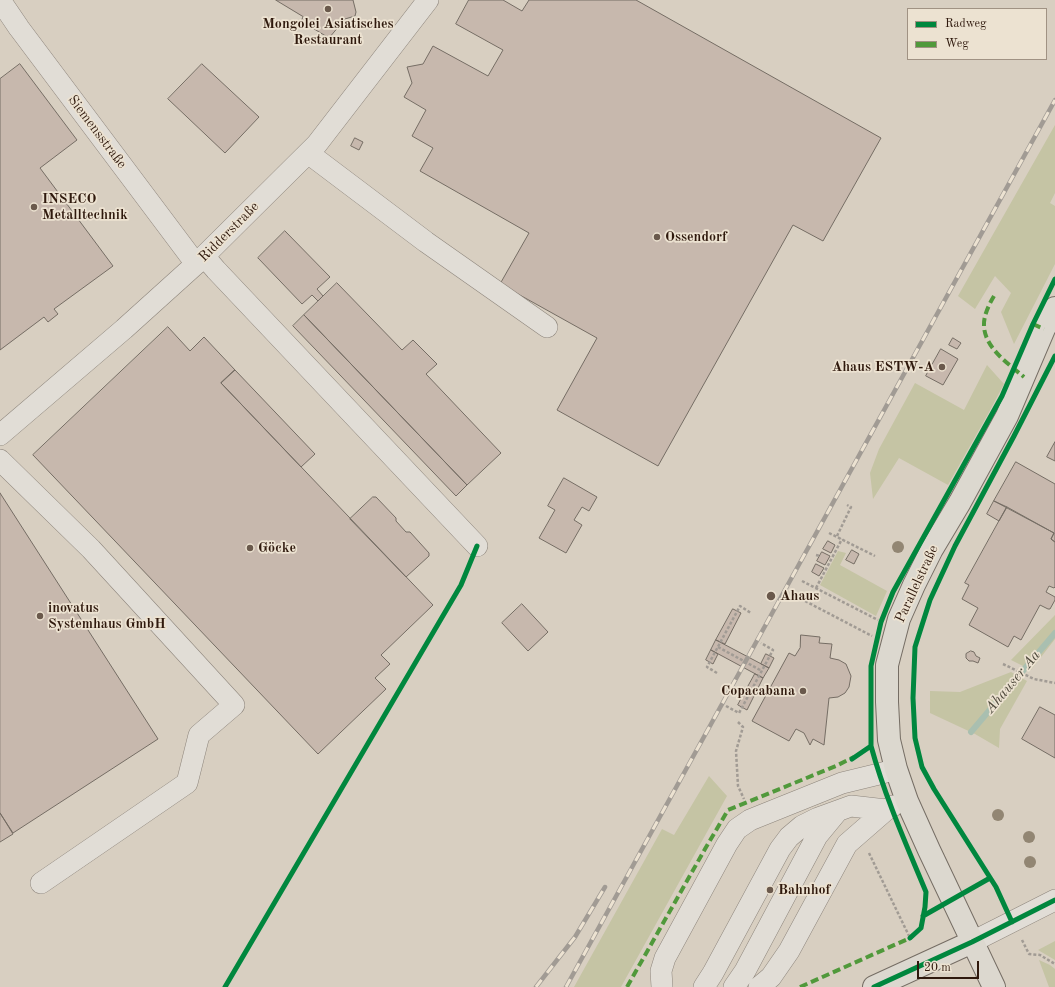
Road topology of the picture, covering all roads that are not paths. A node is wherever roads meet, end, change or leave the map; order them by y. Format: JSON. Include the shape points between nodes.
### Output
{"nodes":[{"id":1,"x":0,"y":0,"type":"edge"},
{"id":2,"x":428,"y":0,"type":"edge"},
{"id":3,"x":308,"y":153,"type":"junction"},
{"id":4,"x":200,"y":260,"type":"junction"},
{"id":5,"x":1055,"y":308,"type":"edge"},
{"id":6,"x":547,"y":328,"type":"dead end"},
{"id":7,"x":1049,"y":331,"type":"edge"},
{"id":8,"x":0,"y":435,"type":"edge"},
{"id":9,"x":0,"y":460,"type":"edge"},
{"id":10,"x":477,"y":546,"type":"dead end"},
{"id":11,"x":896,"y":769,"type":"junction"},
{"id":12,"x":907,"y":801,"type":"junction"},
{"id":13,"x":886,"y":810,"type":"junction"},
{"id":14,"x":838,"y":811,"type":"junction"},
{"id":15,"x":41,"y":883,"type":"dead end"},
{"id":16,"x":1055,"y":900,"type":"edge"},
{"id":17,"x":972,"y":942,"type":"junction"},
{"id":18,"x":662,"y":987,"type":"edge"},
{"id":19,"x":704,"y":987,"type":"edge"},
{"id":20,"x":734,"y":987,"type":"edge"},
{"id":21,"x":758,"y":987,"type":"edge"},
{"id":22,"x":874,"y":987,"type":"edge"},
{"id":23,"x":994,"y":987,"type":"edge"}],
"edges":[{"from":1,"to":4,"type":"street","name":"Siemensstraße"},
{"from":2,"to":3,"type":"street","name":"Ridderstraße"},
{"from":3,"to":4,"type":"street","name":"Ridderstraße"},
{"from":3,"to":6,"type":"street","via":[[426,242]]},
{"from":4,"to":8,"type":"street","name":"Ridderstraße","via":[[124,330]]},
{"from":4,"to":10,"type":"street","name":"Siemensstraße","via":[[222,276]]},
{"from":5,"to":7,"type":"main road","name":"Parallelstraße"},
{"from":7,"to":11,"type":"main road","name":"Parallelstraße","via":[[1007,416],[932,549],[899,619],[887,666],[890,740]]},
{"from":9,"to":15,"type":"street","via":[[90,549],[234,704],[199,735],[187,783]]},
{"from":11,"to":12,"type":"main road","name":"Parallelstraße"},
{"from":11,"to":18,"type":"street","via":[[842,783],[750,820],[737,829],[665,958],[661,971]]},
{"from":12,"to":13,"type":"street"},
{"from":12,"to":17,"type":"main road","name":"Parallelstraße"},
{"from":13,"to":14,"type":"street","via":[[851,806]]},
{"from":13,"to":21,"type":"street","via":[[847,844],[789,951],[771,977]]},
{"from":14,"to":19,"type":"street","via":[[802,826],[789,837]]},
{"from":14,"to":20,"type":"street","via":[[817,836]]},
{"from":16,"to":17,"type":"street"},
{"from":17,"to":22,"type":"main road"},
{"from":17,"to":23,"type":"main road","name":"Parallelstraße"}]}
